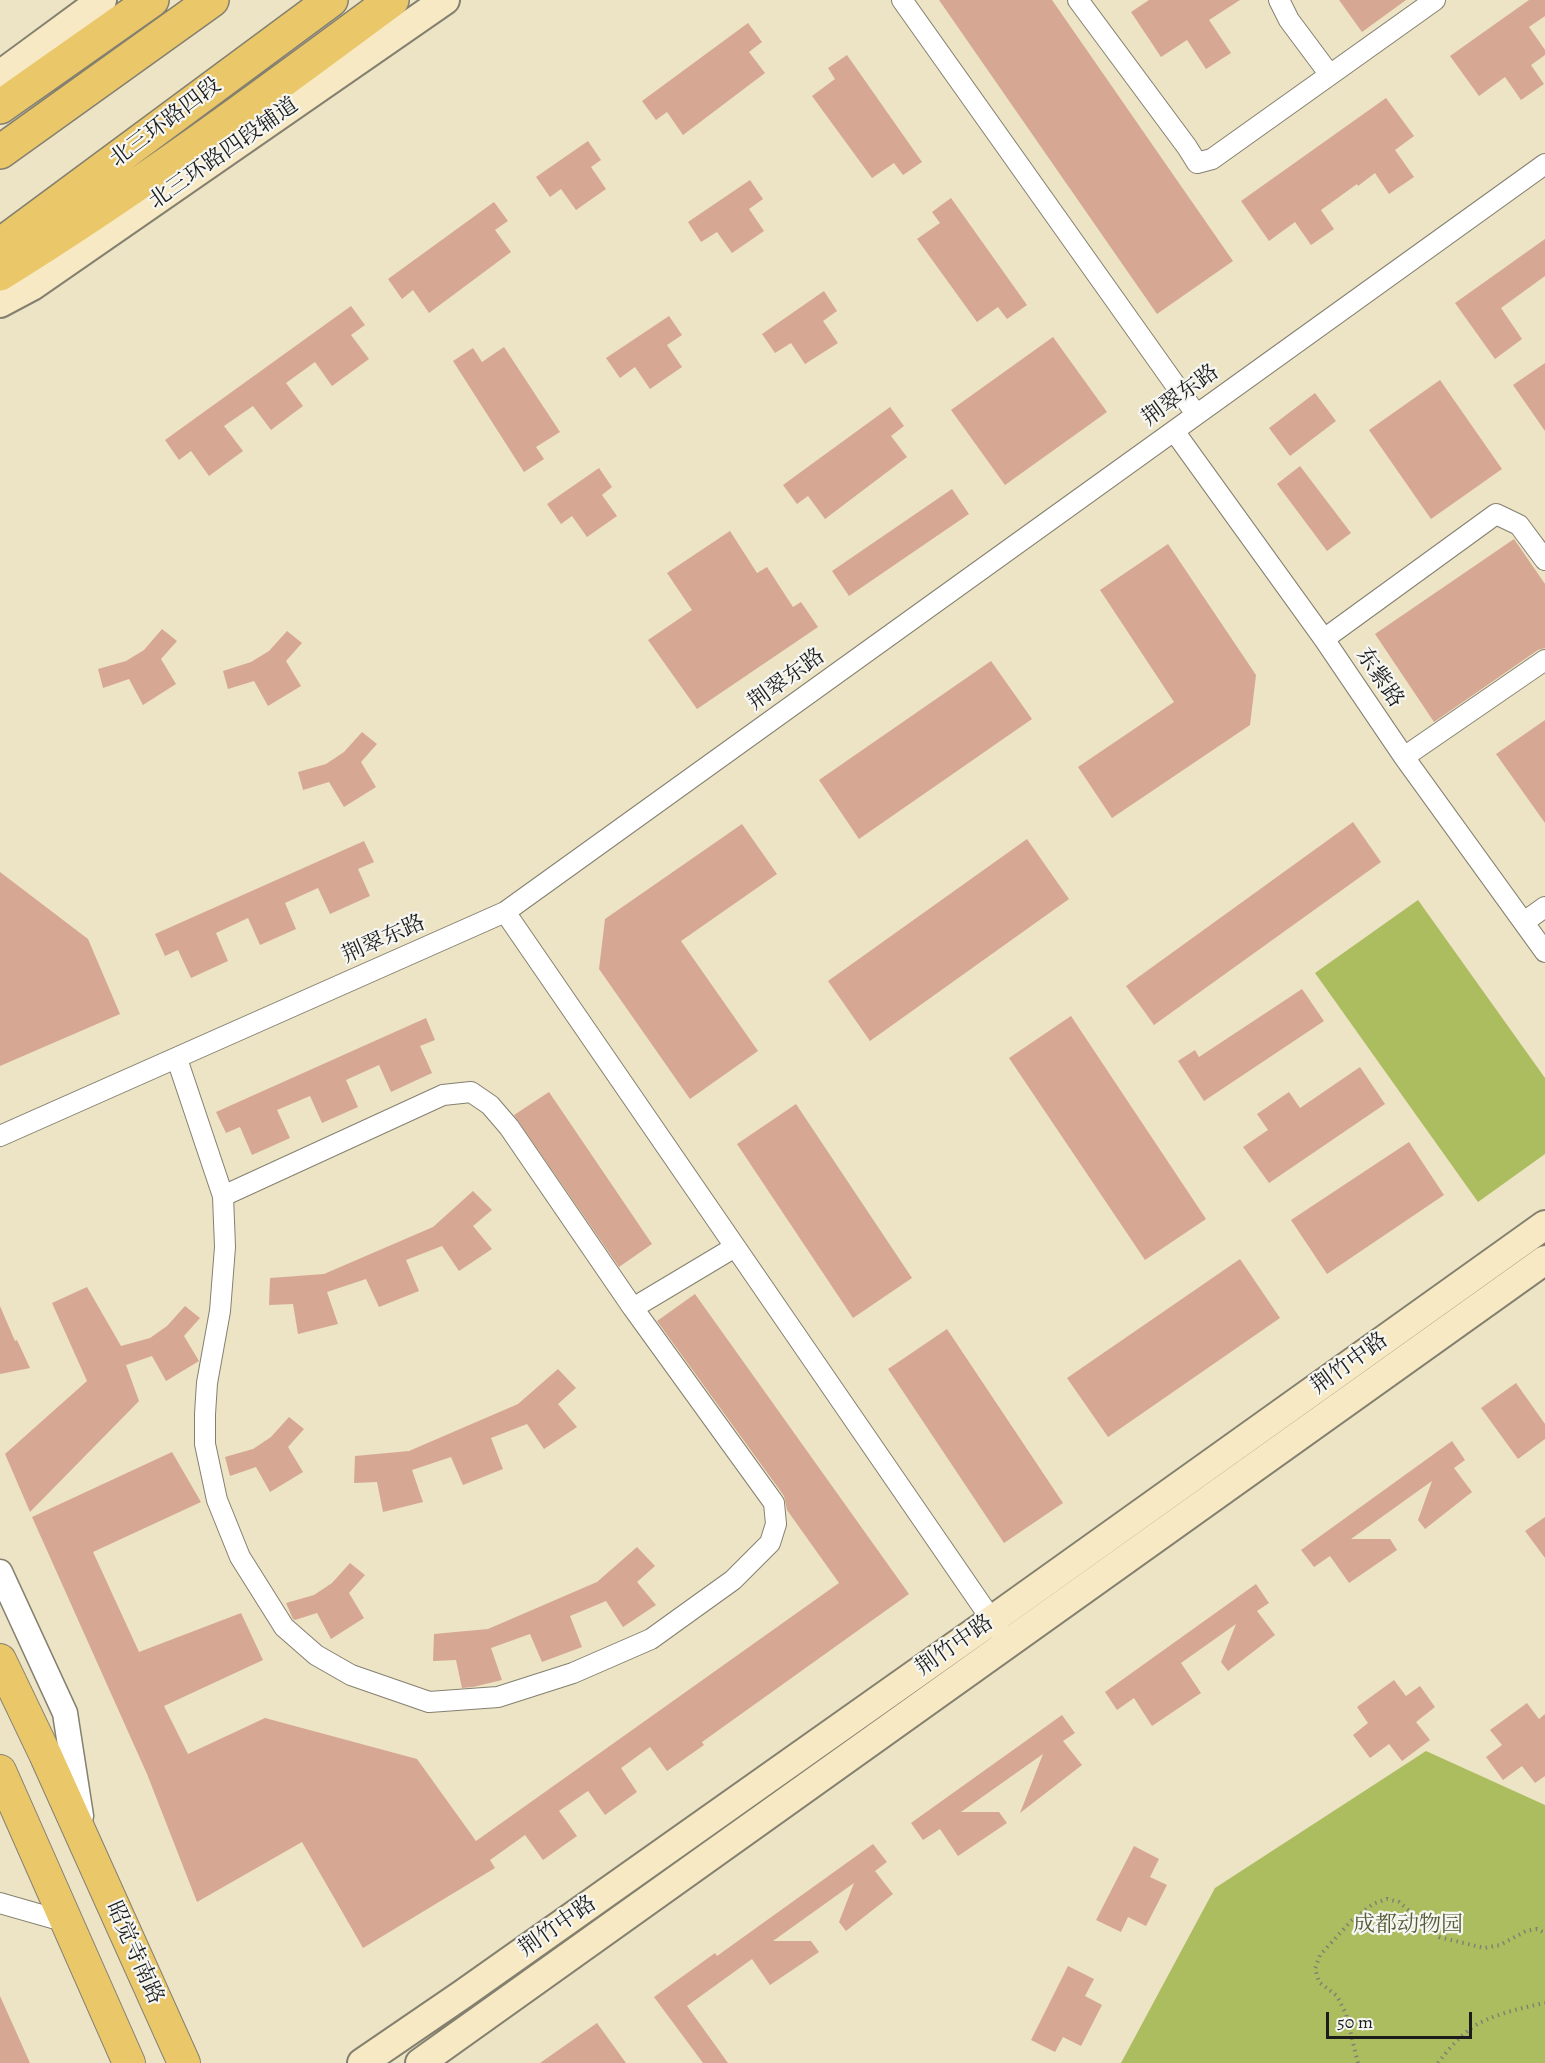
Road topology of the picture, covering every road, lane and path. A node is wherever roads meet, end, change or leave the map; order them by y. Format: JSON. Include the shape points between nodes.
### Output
{"nodes":[{"id":1,"x":102,"y":0,"type":"edge"},
{"id":2,"x":152,"y":0,"type":"edge"},
{"id":3,"x":212,"y":0,"type":"edge"},
{"id":4,"x":332,"y":0,"type":"edge"},
{"id":5,"x":392,"y":0,"type":"edge"},
{"id":6,"x":445,"y":0,"type":"edge"},
{"id":7,"x":902,"y":0,"type":"edge"},
{"id":8,"x":1078,"y":0,"type":"edge"},
{"id":9,"x":1279,"y":0,"type":"edge"},
{"id":10,"x":1435,"y":0,"type":"edge"},
{"id":11,"x":0,"y":75,"type":"edge"},
{"id":12,"x":1330,"y":75,"type":"junction"},
{"id":13,"x":0,"y":107,"type":"edge"},
{"id":14,"x":0,"y":152,"type":"edge"},
{"id":15,"x":1545,"y":164,"type":"edge"},
{"id":16,"x":0,"y":245,"type":"edge"},
{"id":17,"x":0,"y":273,"type":"edge"},
{"id":18,"x":0,"y":303,"type":"edge"},
{"id":19,"x":1196,"y":414,"type":"junction"},
{"id":20,"x":1174,"y":431,"type":"junction"},
{"id":21,"x":1545,"y":560,"type":"edge"},
{"id":22,"x":1324,"y":639,"type":"junction"},
{"id":23,"x":1545,"y":660,"type":"edge"},
{"id":24,"x":1404,"y":757,"type":"junction"},
{"id":25,"x":1545,"y":907,"type":"edge"},
{"id":26,"x":505,"y":912,"type":"junction"},
{"id":27,"x":1524,"y":922,"type":"junction"},
{"id":28,"x":1545,"y":952,"type":"edge"},
{"id":29,"x":177,"y":1059,"type":"junction"},
{"id":30,"x":0,"y":1136,"type":"edge"},
{"id":31,"x":223,"y":1196,"type":"junction"},
{"id":32,"x":1545,"y":1224,"type":"edge"},
{"id":33,"x":735,"y":1247,"type":"junction"},
{"id":34,"x":1545,"y":1260,"type":"edge"},
{"id":35,"x":633,"y":1308,"type":"junction"},
{"id":36,"x":0,"y":1572,"type":"edge"},
{"id":37,"x":992,"y":1620,"type":"junction"},
{"id":38,"x":1009,"y":1644,"type":"junction"},
{"id":39,"x":0,"y":1660,"type":"edge"},
{"id":40,"x":0,"y":1771,"type":"edge"},
{"id":41,"x":0,"y":1792,"type":"edge"},
{"id":42,"x":85,"y":1842,"type":"junction"},
{"id":43,"x":37,"y":1855,"type":"junction"},
{"id":44,"x":0,"y":1903,"type":"edge"},
{"id":45,"x":66,"y":1922,"type":"junction"},
{"id":46,"x":1545,"y":1933,"type":"edge"},
{"id":47,"x":1545,"y":2003,"type":"edge"},
{"id":48,"x":129,"y":2063,"type":"edge"},
{"id":49,"x":184,"y":2063,"type":"edge"},
{"id":50,"x":362,"y":2063,"type":"edge"},
{"id":51,"x":420,"y":2063,"type":"edge"},
{"id":52,"x":1358,"y":2063,"type":"edge"},
{"id":53,"x":1438,"y":2063,"type":"edge"}],
"edges":[{"from":1,"to":11,"type":"main road"},
{"from":2,"to":13,"type":"highway"},
{"from":3,"to":14,"type":"highway"},
{"from":4,"to":16,"type":"highway","name":"北三环路四段"},
{"from":5,"to":17,"type":"highway","via":[[222,126]]},
{"from":6,"to":18,"type":"main road","name":"北三环路四段辅道","via":[[32,286]]},
{"from":7,"to":19,"type":"street"},
{"from":8,"to":12,"type":"street","via":[[1197,163],[1212,159]]},
{"from":9,"to":12,"type":"street"},
{"from":10,"to":12,"type":"street"},
{"from":15,"to":19,"type":"street","name":"荆翠东路"},
{"from":19,"to":20,"type":"street","name":"荆翠东路"},
{"from":20,"to":22,"type":"street","name":"东紫路"},
{"from":20,"to":26,"type":"street","name":"荆翠东路"},
{"from":21,"to":22,"type":"street","via":[[1520,525],[1496,514]]},
{"from":22,"to":24,"type":"street","name":"东紫路"},
{"from":23,"to":24,"type":"street"},
{"from":24,"to":27,"type":"street","name":"东紫路"},
{"from":25,"to":27,"type":"street"},
{"from":26,"to":29,"type":"street","name":"荆翠东路"},
{"from":26,"to":33,"type":"street"},
{"from":27,"to":28,"type":"street","name":"东紫路"},
{"from":29,"to":30,"type":"street","name":"荆翠东路"},
{"from":29,"to":31,"type":"street"},
{"from":31,"to":35,"type":"street","via":[[443,1095],[471,1092],[490,1105],[509,1127]]},
{"from":31,"to":35,"type":"street","via":[[225,1247],[220,1311],[207,1383],[205,1443],[217,1500],[240,1557],[284,1627],[316,1655],[351,1676],[429,1702],[498,1697],[573,1673],[651,1639],[733,1580],[770,1543],[776,1524],[774,1503]]},
{"from":32,"to":37,"type":"main road","name":"荆竹中路"},
{"from":33,"to":35,"type":"street"},
{"from":33,"to":37,"type":"street"},
{"from":34,"to":38,"type":"main road","name":"荆竹中路"},
{"from":36,"to":42,"type":"street","via":[[65,1713]]},
{"from":37,"to":38,"type":"street"},
{"from":37,"to":50,"type":"main road","name":"荆竹中路"},
{"from":38,"to":51,"type":"main road","name":"荆竹中路"},
{"from":39,"to":42,"type":"main road","name":"昭觉寺南路"},
{"from":40,"to":43,"type":"main road"},
{"from":41,"to":43,"type":"street"},
{"from":42,"to":49,"type":"main road","name":"昭觉寺南路"},
{"from":43,"to":45,"type":"main road"},
{"from":44,"to":45,"type":"street"},
{"from":45,"to":48,"type":"main road"},
{"from":46,"to":52,"type":"path","via":[[1537,1929],[1526,1931],[1500,1946],[1484,1948],[1439,1937],[1399,1902],[1387,1899],[1373,1904],[1336,1937],[1320,1955],[1315,1969],[1319,1982],[1337,1996],[1346,2014]]},
{"from":47,"to":53,"type":"path","via":[[1517,2008],[1471,2027]]}]}
